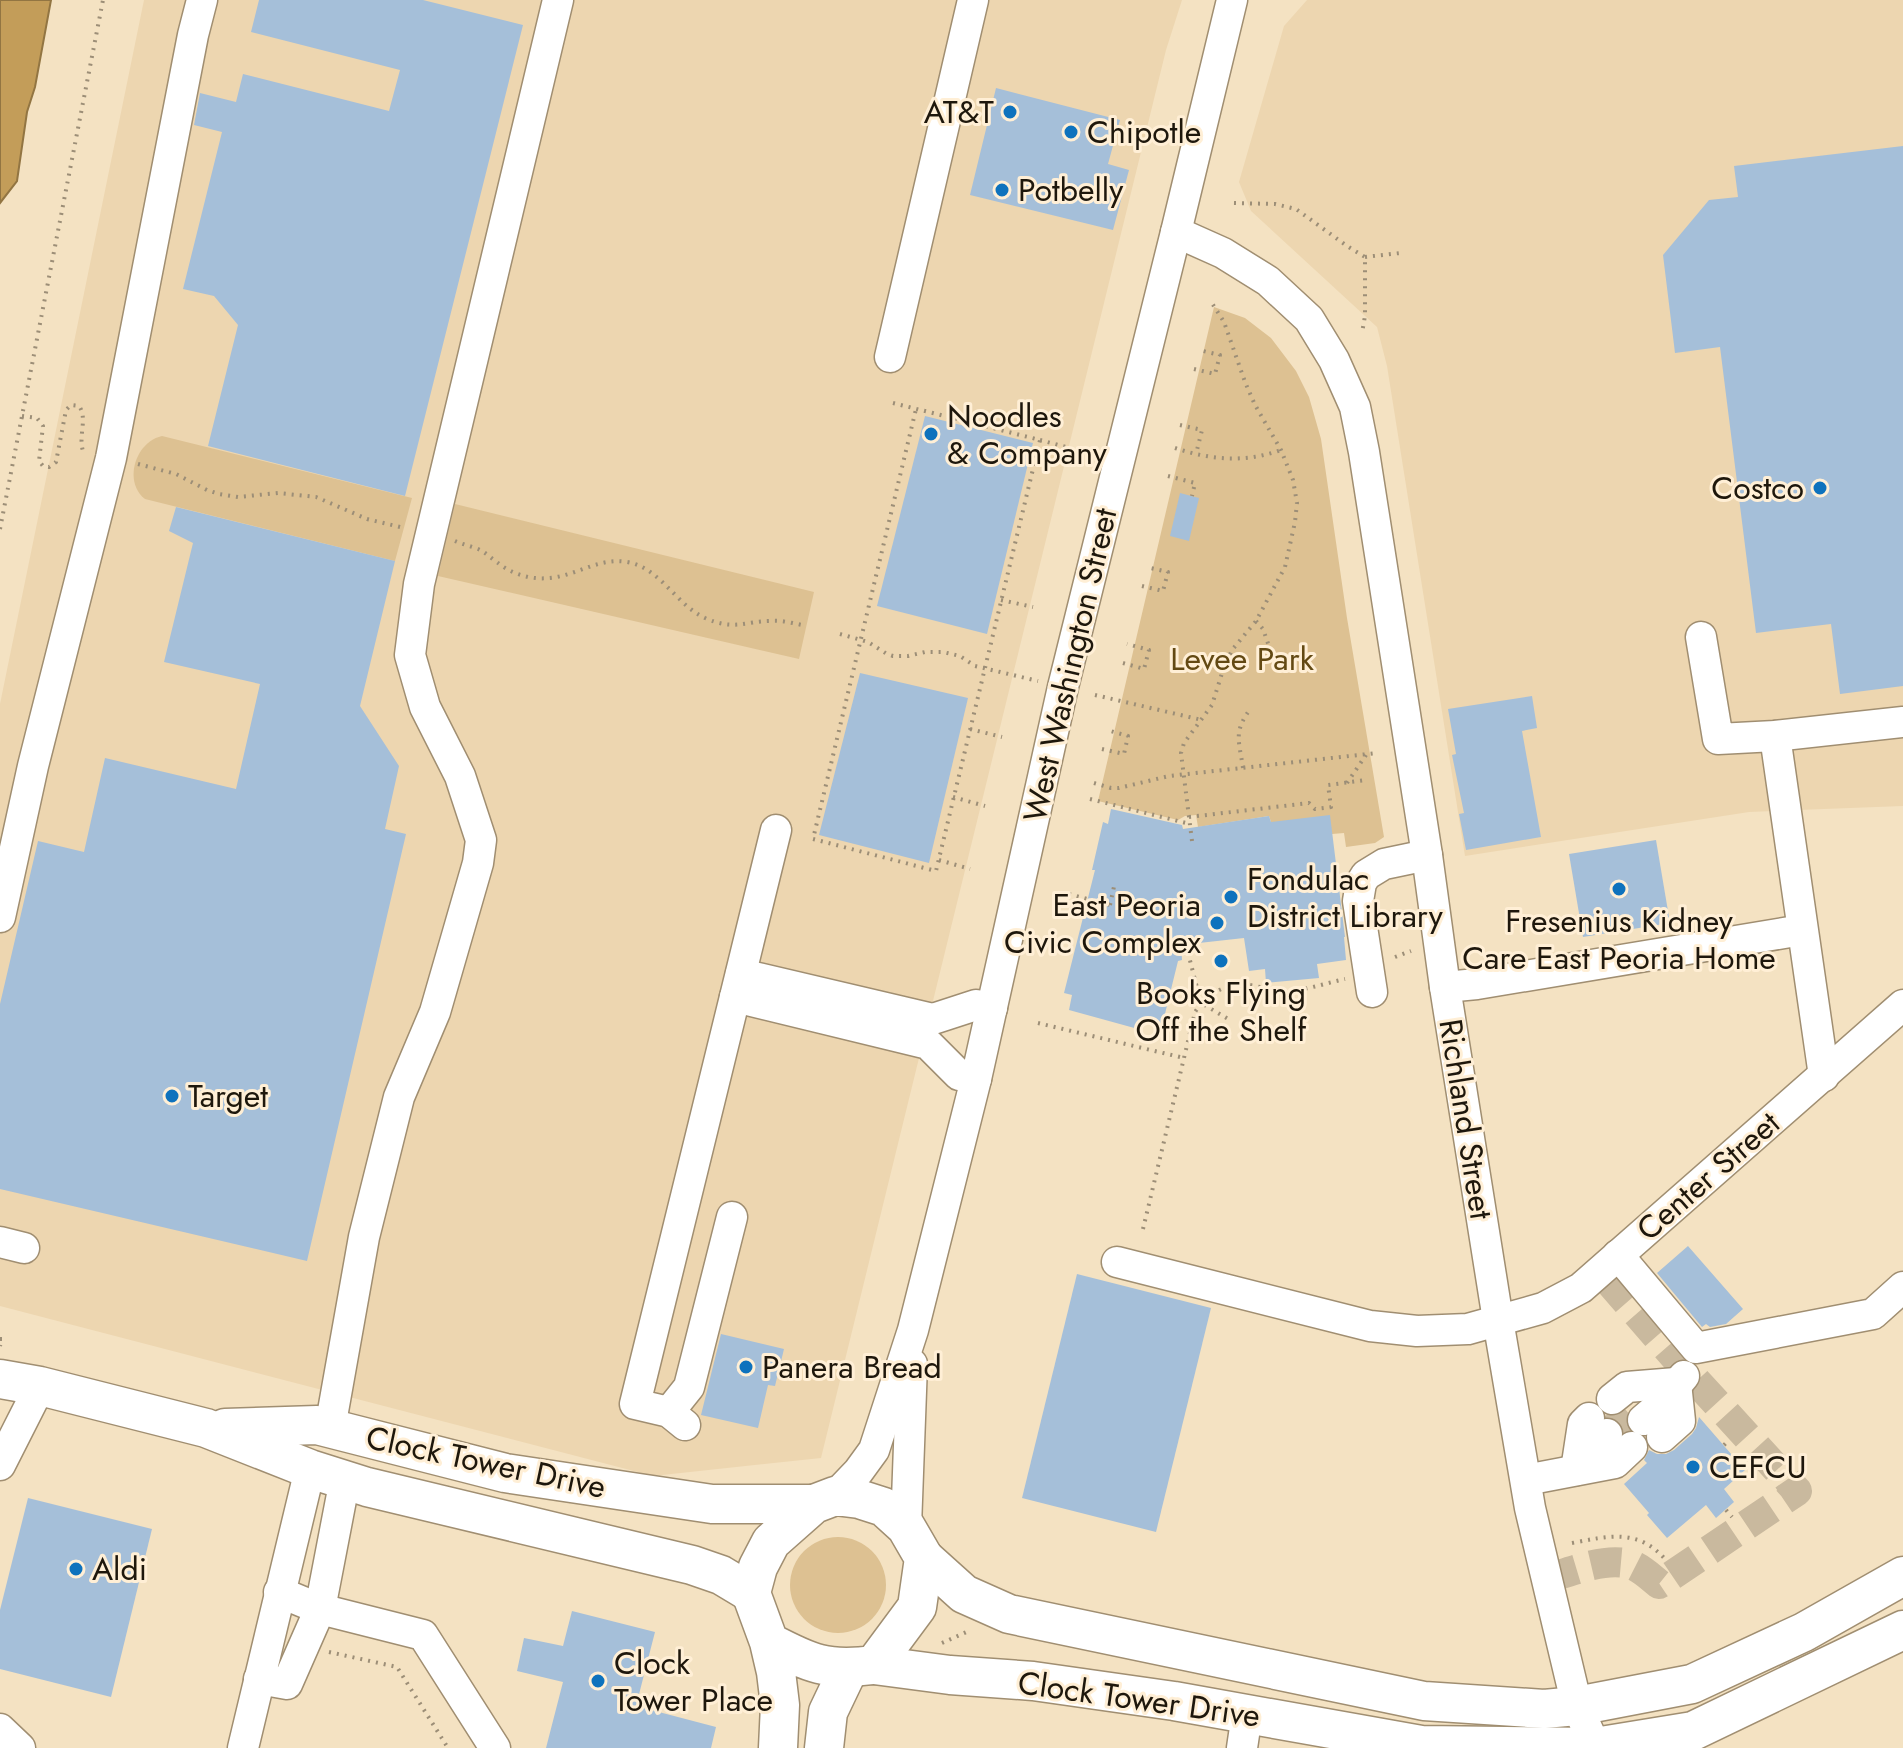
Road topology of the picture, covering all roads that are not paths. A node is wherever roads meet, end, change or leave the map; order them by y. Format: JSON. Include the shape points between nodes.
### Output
{"nodes":[{"id":1,"x":202,"y":0,"type":"edge"},
{"id":2,"x":558,"y":0,"type":"edge"},
{"id":3,"x":973,"y":0,"type":"edge"},
{"id":4,"x":1232,"y":0,"type":"edge"},
{"id":5,"x":1176,"y":232,"type":"junction"},
{"id":6,"x":890,"y":357,"type":"dead end"},
{"id":7,"x":1701,"y":637,"type":"dead end"},
{"id":8,"x":1903,"y":722,"type":"edge"},
{"id":9,"x":1775,"y":736,"type":"junction"},
{"id":10,"x":776,"y":830,"type":"dead end"},
{"id":11,"x":1427,"y":855,"type":"junction"},
{"id":12,"x":0,"y":917,"type":"edge"},
{"id":13,"x":1802,"y":930,"type":"junction"},
{"id":14,"x":1364,"y":984,"type":"road end"},
{"id":15,"x":738,"y":986,"type":"junction"},
{"id":16,"x":1445,"y":987,"type":"junction"},
{"id":17,"x":1903,"y":1005,"type":"edge"},
{"id":18,"x":992,"y":1008,"type":"junction"},
{"id":19,"x":1824,"y":1076,"type":"junction"},
{"id":20,"x":976,"y":1079,"type":"junction"},
{"id":21,"x":732,"y":1217,"type":"dead end"},
{"id":22,"x":1618,"y":1255,"type":"junction"},
{"id":23,"x":1117,"y":1262,"type":"dead end"},
{"id":24,"x":1903,"y":1287,"type":"edge"},
{"id":25,"x":1498,"y":1320,"type":"junction"},
{"id":26,"x":913,"y":1330,"type":"junction"},
{"id":27,"x":0,"y":1379,"type":"edge"},
{"id":28,"x":40,"y":1386,"type":"junction"},
{"id":29,"x":1626,"y":1427,"type":"junction"},
{"id":30,"x":206,"y":1428,"type":"junction"},
{"id":31,"x":330,"y":1428,"type":"junction"},
{"id":32,"x":0,"y":1465,"type":"edge"},
{"id":33,"x":1576,"y":1470,"type":"junction"},
{"id":34,"x":328,"y":1474,"type":"junction"},
{"id":35,"x":1526,"y":1480,"type":"junction"},
{"id":36,"x":824,"y":1500,"type":"junction"},
{"id":37,"x":706,"y":1503,"type":"junction"},
{"id":38,"x":915,"y":1542,"type":"junction"},
{"id":39,"x":1903,"y":1576,"type":"edge"},
{"id":40,"x":279,"y":1592,"type":"junction"},
{"id":41,"x":751,"y":1593,"type":"junction"},
{"id":42,"x":320,"y":1609,"type":"junction"},
{"id":43,"x":1903,"y":1630,"type":"edge"},
{"id":44,"x":769,"y":1642,"type":"junction"},
{"id":45,"x":862,"y":1666,"type":"junction"},
{"id":46,"x":273,"y":1682,"type":"junction"},
{"id":47,"x":1577,"y":1706,"type":"junction"},
{"id":48,"x":0,"y":1729,"type":"edge"},
{"id":49,"x":1244,"y":1731,"type":"edge"},
{"id":50,"x":1596,"y":1747,"type":"edge"},
{"id":51,"x":20,"y":1748,"type":"edge"},
{"id":52,"x":243,"y":1748,"type":"edge"},
{"id":53,"x":495,"y":1748,"type":"edge"},
{"id":54,"x":778,"y":1748,"type":"edge"},
{"id":55,"x":824,"y":1748,"type":"edge"}],
"edges":[{"from":1,"to":12,"type":"street","via":[[111,458]]},
{"from":2,"to":31,"type":"street","via":[[419,584],[410,655],[425,707],[460,776],[481,840],[478,863],[435,1012],[399,1097],[364,1237]]},
{"from":3,"to":6,"type":"street"},
{"from":4,"to":5,"type":"street","name":"West Washington Street"},
{"from":5,"to":11,"type":"street","name":"Richland Street","via":[[1268,281],[1309,319],[1355,407]]},
{"from":5,"to":18,"type":"street","name":"West Washington Street","via":[[1063,687]]},
{"from":7,"to":9,"type":"street","via":[[1718,739]]},
{"from":8,"to":9,"type":"street"},
{"from":9,"to":13,"type":"street"},
{"from":10,"to":15,"type":"street"},
{"from":11,"to":14,"type":"street","via":[[1384,864],[1361,883]]},
{"from":11,"to":16,"type":"street","name":"Richland Street"},
{"from":13,"to":16,"type":"street"},
{"from":13,"to":19,"type":"street"},
{"from":15,"to":18,"type":"street","via":[[933,1019],[976,1005]]},
{"from":15,"to":20,"type":"street","via":[[928,1044],[959,1075]]},
{"from":15,"to":21,"type":"street","via":[[635,1404],[677,1419]]},
{"from":16,"to":25,"type":"street","name":"Richland Street"},
{"from":17,"to":19,"type":"street","name":"Center Street"},
{"from":18,"to":20,"type":"street","name":"West Washington Street"},
{"from":19,"to":22,"type":"street","name":"Center Street"},
{"from":20,"to":26,"type":"street","name":"West Washington Street"},
{"from":22,"to":24,"type":"street","via":[[1696,1348],[1873,1314]]},
{"from":22,"to":25,"type":"street","name":"Center Street","via":[[1581,1288],[1543,1308]]},
{"from":23,"to":25,"type":"street","name":"Center Street","via":[[1370,1326],[1463,1330]]},
{"from":25,"to":35,"type":"street","name":"Richland Street"},
{"from":26,"to":36,"type":"street","name":"West Washington Street","via":[[874,1450],[858,1472]]},
{"from":26,"to":38,"type":"street","name":"West Washington Street"},
{"from":27,"to":28,"type":"main road","name":"Clock Tower Drive"},
{"from":28,"to":30,"type":"main road","name":"Clock Tower Drive"},
{"from":28,"to":32,"type":"street"},
{"from":29,"to":29,"type":"street","via":[[1680,1421],[1682,1378],[1635,1395]]},
{"from":29,"to":33,"type":"street","via":[[1592,1430]]},
{"from":29,"to":33,"type":"street","via":[[1621,1473]]},
{"from":30,"to":31,"type":"main road","name":"Clock Tower Drive"},
{"from":30,"to":34,"type":"main road","name":"Clock Tower Drive"},
{"from":31,"to":37,"type":"main road","name":"Clock Tower Drive","via":[[505,1473]]},
{"from":33,"to":35,"type":"street"},
{"from":34,"to":37,"type":"main road","via":[[365,1462],[533,1499],[683,1511]]},
{"from":34,"to":40,"type":"street"},
{"from":34,"to":41,"type":"main road","name":"Clock Tower Drive","via":[[692,1565]]},
{"from":34,"to":42,"type":"street"},
{"from":35,"to":47,"type":"street","name":"Richland Street"},
{"from":36,"to":37,"type":"main road","name":"Clock Tower Drive"},
{"from":36,"to":38,"type":"main road","via":[[859,1499],[884,1507]]},
{"from":36,"to":41,"type":"main road","via":[[771,1542]]},
{"from":38,"to":45,"type":"main road","via":[[917,1607]]},
{"from":38,"to":47,"type":"main road","name":"Clock Tower Drive","via":[[964,1594],[1009,1614],[1424,1701],[1544,1709]]},
{"from":39,"to":47,"type":"main road","name":"Clock Tower Drive","via":[[1804,1632],[1692,1684]]},
{"from":40,"to":42,"type":"street"},
{"from":40,"to":46,"type":"street"},
{"from":41,"to":44,"type":"main road"},
{"from":42,"to":46,"type":"street"},
{"from":42,"to":53,"type":"street","via":[[423,1635]]},
{"from":43,"to":50,"type":"main road","name":"Clock Tower Drive","via":[[1693,1731]]},
{"from":44,"to":45,"type":"main road","via":[[820,1666]]},
{"from":44,"to":54,"type":"main road","via":[[780,1705]]},
{"from":45,"to":49,"type":"main road","name":"Clock Tower Drive","via":[[1033,1681],[1174,1701]]},
{"from":45,"to":55,"type":"main road","via":[[828,1712]]},
{"from":46,"to":52,"type":"street"},
{"from":47,"to":50,"type":"street","name":"Richland Street"},
{"from":48,"to":51,"type":"street"},
{"from":49,"to":50,"type":"main road","name":"Clock Tower Drive","via":[[1421,1745]]}]}
